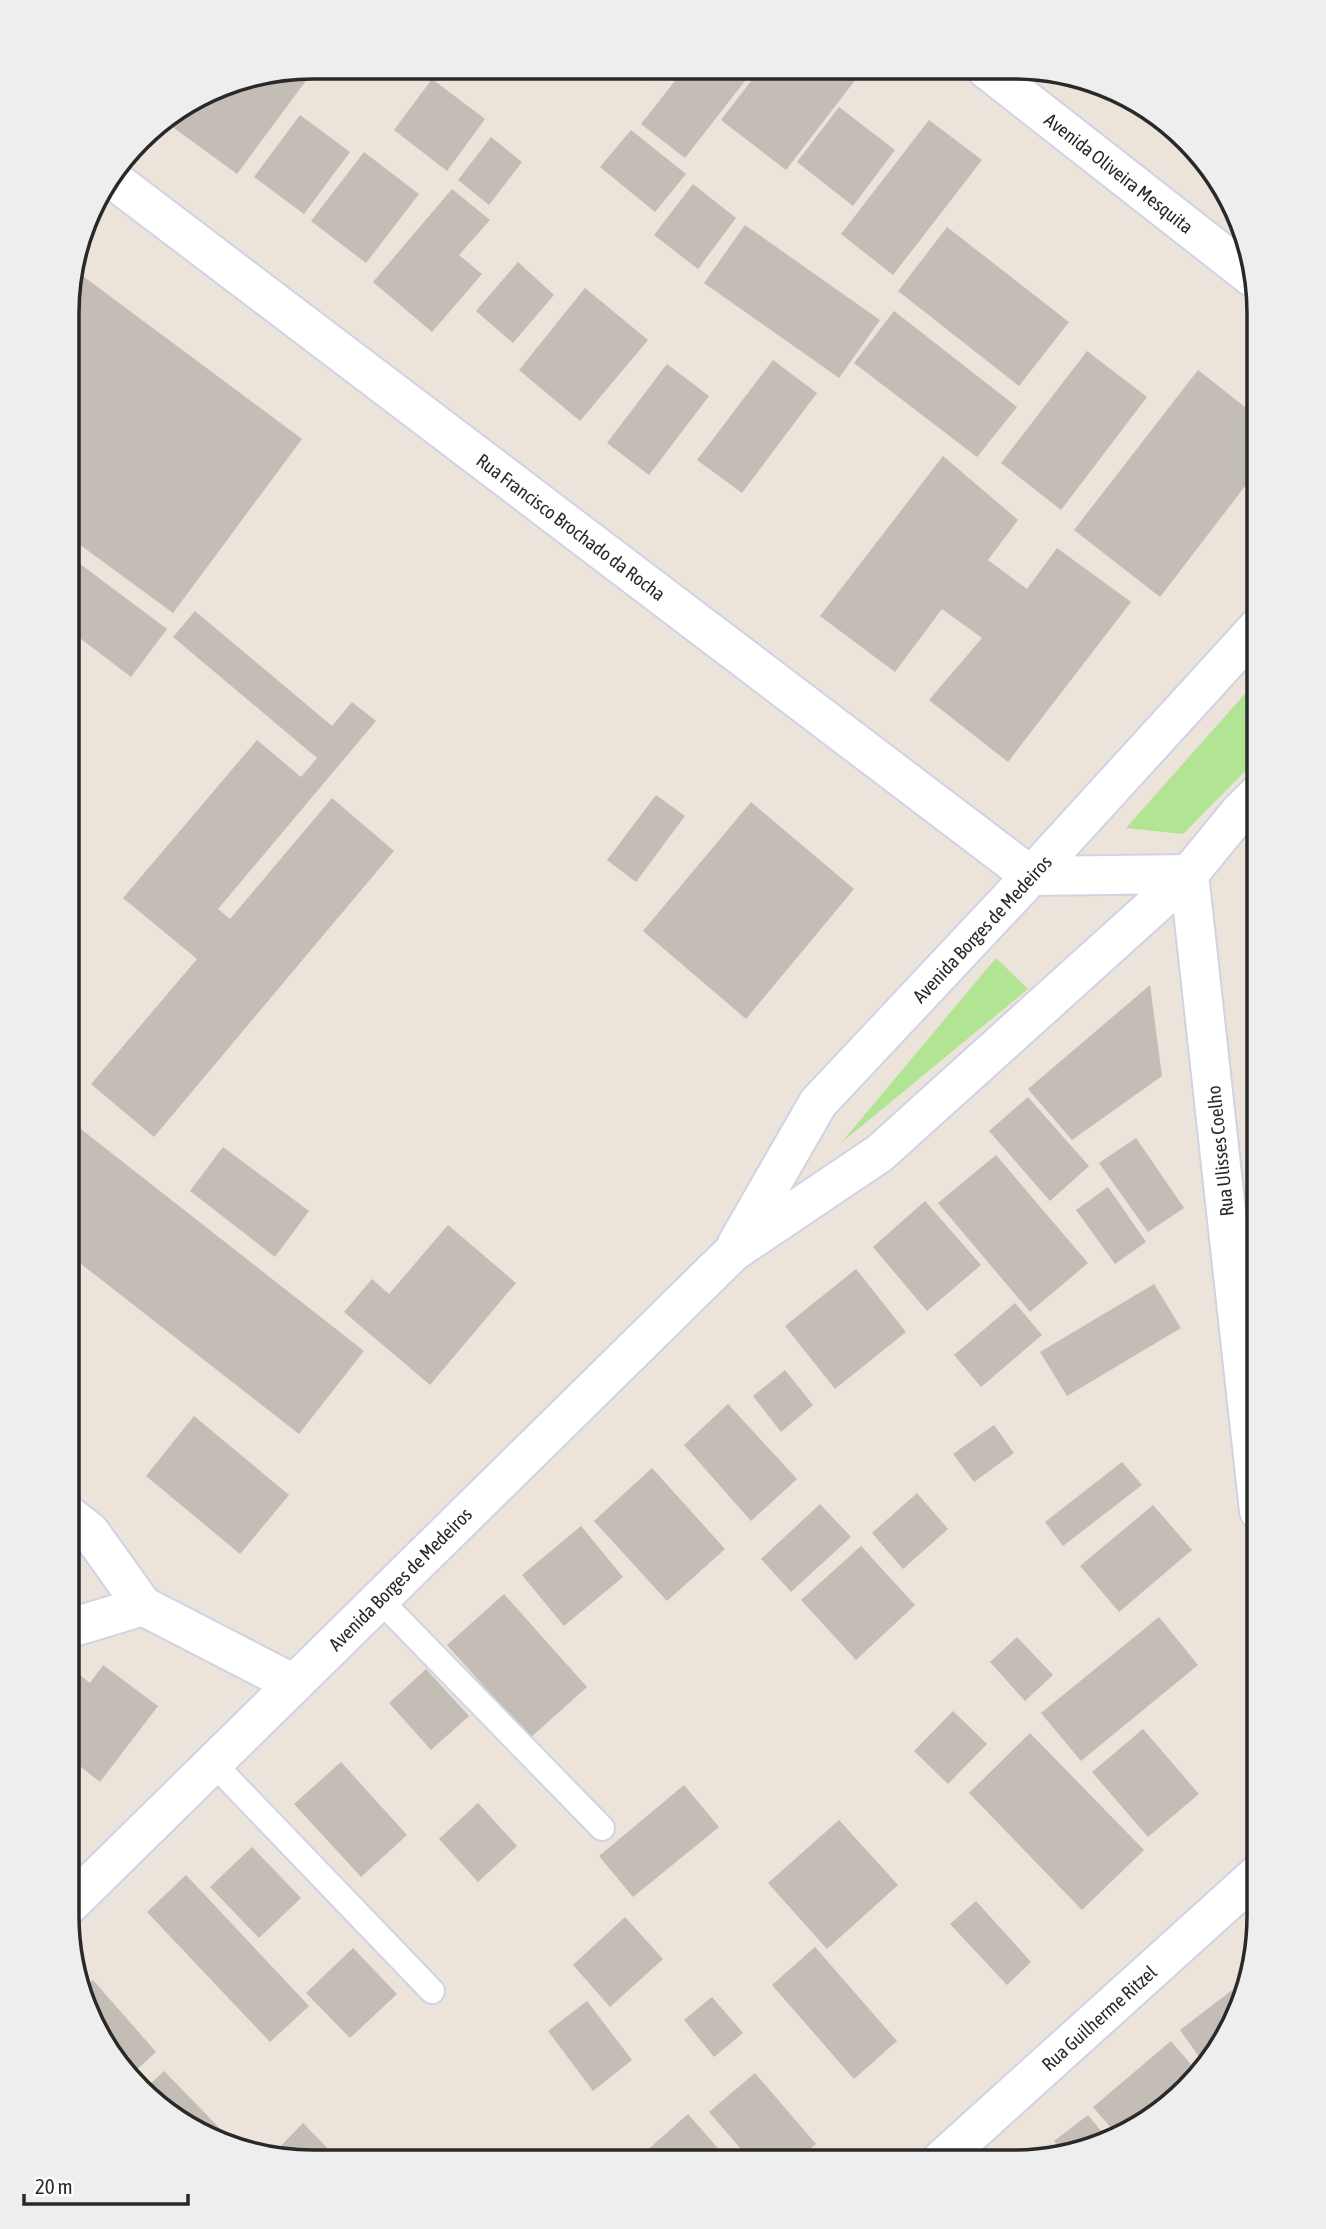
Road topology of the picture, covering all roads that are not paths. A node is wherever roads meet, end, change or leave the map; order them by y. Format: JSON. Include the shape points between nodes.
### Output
{"nodes":[{"id":1,"x":999,"y":79,"type":"edge"},
{"id":2,"x":118,"y":183,"type":"edge"},
{"id":3,"x":1243,"y":270,"type":"edge"},
{"id":4,"x":1247,"y":639,"type":"edge"},
{"id":5,"x":1247,"y":805,"type":"edge"},
{"id":6,"x":1189,"y":874,"type":"junction"},
{"id":7,"x":1031,"y":876,"type":"junction"},
{"id":8,"x":733,"y":1252,"type":"junction"},
{"id":9,"x":1247,"y":1402,"type":"edge"},
{"id":10,"x":79,"y":1523,"type":"edge"},
{"id":11,"x":379,"y":1599,"type":"junction"},
{"id":12,"x":143,"y":1606,"type":"junction"},
{"id":13,"x":79,"y":1625,"type":"edge"},
{"id":14,"x":294,"y":1684,"type":"junction"},
{"id":15,"x":213,"y":1763,"type":"junction"},
{"id":16,"x":602,"y":1828,"type":"dead end"},
{"id":17,"x":1247,"y":1884,"type":"edge"},
{"id":18,"x":79,"y":1894,"type":"edge"},
{"id":19,"x":432,"y":1991,"type":"dead end"},
{"id":20,"x":952,"y":2150,"type":"edge"}],
"edges":[{"from":1,"to":3,"type":"street","name":"Avenida Oliveira Mesquita"},
{"from":2,"to":7,"type":"street","name":"Rua Francisco Brochado da Rocha"},
{"from":4,"to":7,"type":"street","name":"Avenida Borges de Medeiros"},
{"from":5,"to":6,"type":"street","name":"Avenida Borges de Medeiros"},
{"from":6,"to":7,"type":"street"},
{"from":6,"to":8,"type":"street","name":"Avenida Borges de Medeiros","via":[[880,1153]]},
{"from":6,"to":9,"type":"street","name":"Rua Ulisses Coelho"},
{"from":7,"to":8,"type":"street","name":"Avenida Borges de Medeiros","via":[[818,1103]]},
{"from":8,"to":11,"type":"street","name":"Avenida Borges de Medeiros"},
{"from":10,"to":12,"type":"street"},
{"from":11,"to":14,"type":"street","name":"Avenida Borges de Medeiros"},
{"from":11,"to":16,"type":"lane"},
{"from":12,"to":13,"type":"street"},
{"from":12,"to":14,"type":"street"},
{"from":14,"to":15,"type":"street","name":"Avenida Borges de Medeiros"},
{"from":15,"to":18,"type":"street","name":"Avenida Borges de Medeiros"},
{"from":15,"to":19,"type":"lane"},
{"from":17,"to":20,"type":"street","name":"Rua Guilherme Ritzel"}]}
